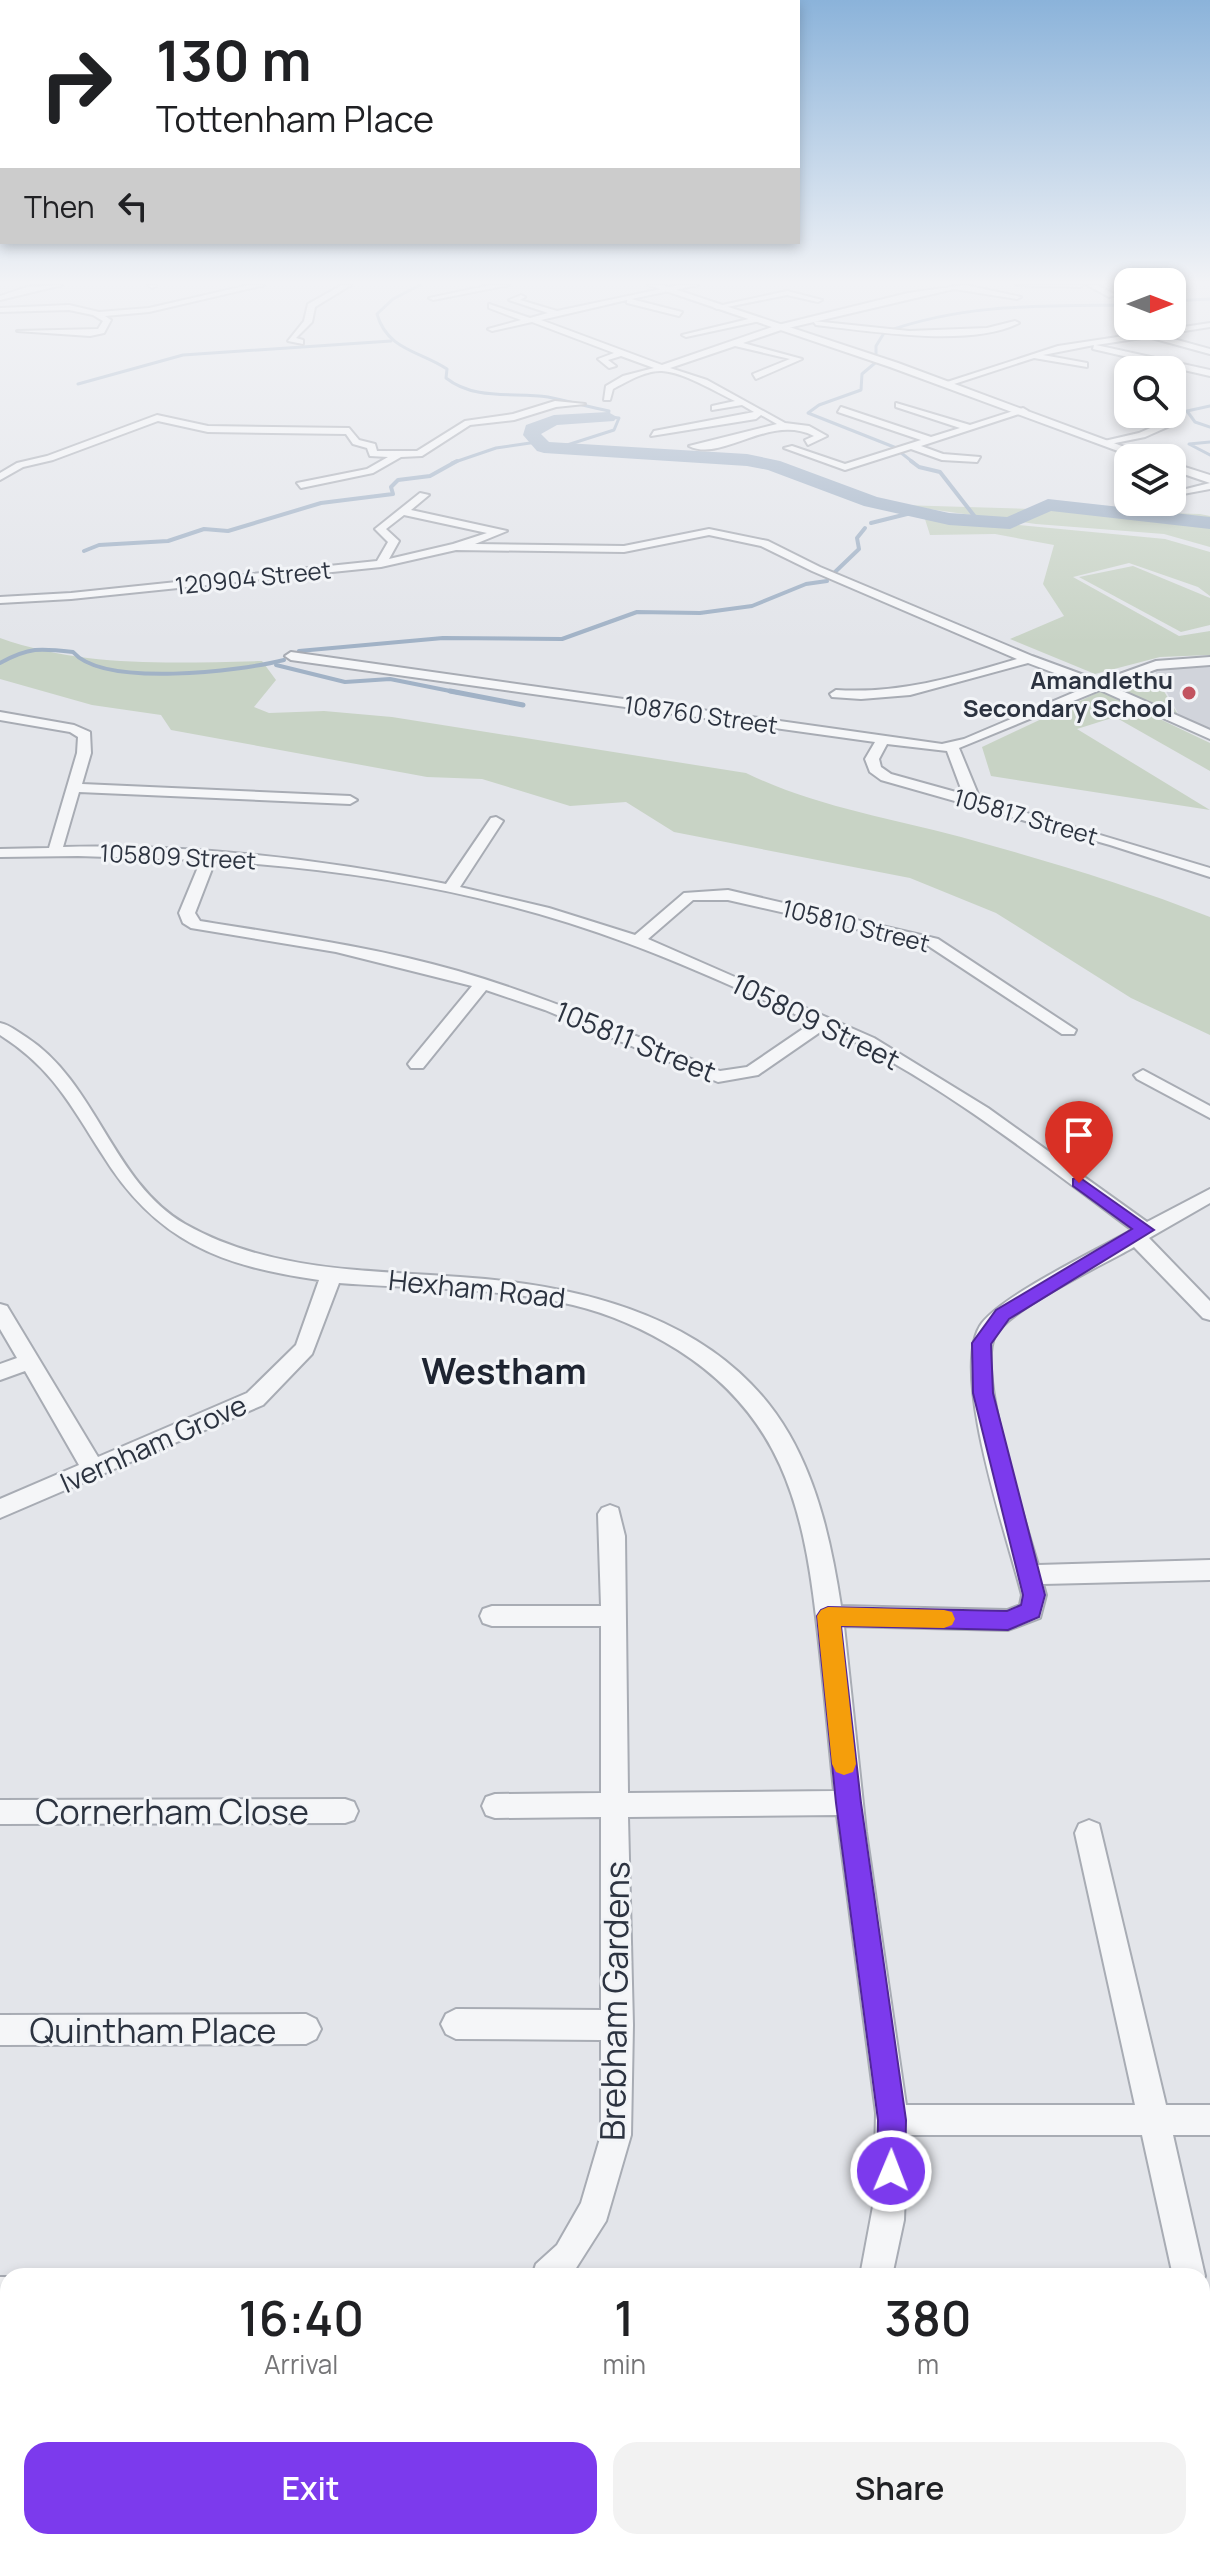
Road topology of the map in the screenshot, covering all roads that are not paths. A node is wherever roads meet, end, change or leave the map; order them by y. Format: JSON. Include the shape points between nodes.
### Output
{"nodes":[{"id":1,"x":581,"y":404,"type":"dead end"},
{"id":2,"x":735,"y":404,"type":"edge"},
{"id":3,"x":748,"y":404,"type":"edge"},
{"id":4,"x":1004,"y":404,"type":"edge"},
{"id":5,"x":899,"y":405,"type":"dead end"},
{"id":6,"x":715,"y":408,"type":"dead end"},
{"id":7,"x":841,"y":410,"type":"dead end"},
{"id":8,"x":759,"y":411,"type":"junction"},
{"id":9,"x":1023,"y":411,"type":"junction"},
{"id":10,"x":781,"y":422,"type":"junction"},
{"id":11,"x":967,"y":427,"type":"junction"},
{"id":12,"x":1158,"y":428,"type":"edge"},
{"id":13,"x":654,"y":434,"type":"dead end"},
{"id":14,"x":930,"y":440,"type":"junction"},
{"id":15,"x":808,"y":442,"type":"dead end"},
{"id":16,"x":1105,"y":442,"type":"junction"},
{"id":17,"x":1114,"y":445,"type":"edge"},
{"id":18,"x":694,"y":446,"type":"dead end"},
{"id":19,"x":914,"y":447,"type":"junction"},
{"id":20,"x":789,"y":448,"type":"dead end"},
{"id":21,"x":401,"y":455,"type":"junction"},
{"id":22,"x":9,"y":458,"type":"dead end"},
{"id":23,"x":977,"y":459,"type":"dead end"},
{"id":24,"x":39,"y":460,"type":"junction"},
{"id":25,"x":1186,"y":471,"type":"edge"},
{"id":26,"x":0,"y":477,"type":"edge"},
{"id":27,"x":1210,"y":479,"type":"edge"},
{"id":28,"x":301,"y":485,"type":"dead end"},
{"id":29,"x":1210,"y":486,"type":"edge"},
{"id":30,"x":1186,"y":490,"type":"edge"},
{"id":31,"x":424,"y":495,"type":"dead end"},
{"id":32,"x":403,"y":512,"type":"junction"},
{"id":33,"x":456,"y":547,"type":"junction"},
{"id":34,"x":381,"y":564,"type":"junction"},
{"id":35,"x":0,"y":600,"type":"edge"},
{"id":36,"x":291,"y":656,"type":"dead end"},
{"id":37,"x":1028,"y":659,"type":"junction"},
{"id":38,"x":1210,"y":661,"type":"edge"},
{"id":39,"x":1099,"y":685,"type":"junction"},
{"id":40,"x":836,"y":694,"type":"dead end"},
{"id":41,"x":0,"y":716,"type":"edge"},
{"id":42,"x":1210,"y":735,"type":"edge"},
{"id":43,"x":883,"y":739,"type":"junction"},
{"id":44,"x":952,"y":747,"type":"junction"},
{"id":45,"x":73,"y":788,"type":"junction"},
{"id":46,"x":350,"y":800,"type":"dead end"},
{"id":47,"x":975,"y":802,"type":"junction"},
{"id":48,"x":496,"y":821,"type":"dead end"},
{"id":49,"x":55,"y":851,"type":"junction"},
{"id":50,"x":0,"y":853,"type":"edge"},
{"id":51,"x":210,"y":856,"type":"junction"},
{"id":52,"x":1210,"y":873,"type":"edge"},
{"id":53,"x":450,"y":890,"type":"junction"},
{"id":54,"x":637,"y":941,"type":"junction"},
{"id":55,"x":482,"y":984,"type":"junction"},
{"id":56,"x":825,"y":1021,"type":"junction"},
{"id":57,"x":0,"y":1028,"type":"edge"},
{"id":58,"x":1068,"y":1030,"type":"dead end"},
{"id":59,"x":417,"y":1064,"type":"dead end"},
{"id":60,"x":1143,"y":1075,"type":"dead end"},
{"id":61,"x":1210,"y":1113,"type":"edge"},
{"id":62,"x":1210,"y":1195,"type":"edge"},
{"id":63,"x":1140,"y":1233,"type":"junction"},
{"id":64,"x":332,"y":1273,"type":"junction"},
{"id":65,"x":0,"y":1311,"type":"edge"},
{"id":66,"x":1210,"y":1313,"type":"edge"},
{"id":67,"x":28,"y":1362,"type":"junction"},
{"id":68,"x":0,"y":1372,"type":"edge"},
{"id":69,"x":93,"y":1469,"type":"junction"},
{"id":70,"x":0,"y":1509,"type":"edge"},
{"id":71,"x":610,"y":1514,"type":"dead end"},
{"id":72,"x":1210,"y":1570,"type":"edge"},
{"id":73,"x":1029,"y":1575,"type":"junction"},
{"id":74,"x":492,"y":1616,"type":"dead end"},
{"id":75,"x":614,"y":1616,"type":"junction"},
{"id":76,"x":828,"y":1616,"type":"junction"},
{"id":77,"x":848,"y":1803,"type":"junction"},
{"id":78,"x":616,"y":1804,"type":"junction"},
{"id":79,"x":495,"y":1806,"type":"dead end"},
{"id":80,"x":345,"y":1811,"type":"dead end"},
{"id":81,"x":0,"y":1812,"type":"edge"},
{"id":82,"x":1089,"y":1833,"type":"dead end"},
{"id":83,"x":456,"y":2024,"type":"dead end"},
{"id":84,"x":618,"y":2025,"type":"junction"},
{"id":85,"x":306,"y":2029,"type":"dead end"},
{"id":86,"x":0,"y":2030,"type":"edge"},
{"id":87,"x":892,"y":2120,"type":"junction"},
{"id":88,"x":1210,"y":2120,"type":"edge"},
{"id":89,"x":1153,"y":2121,"type":"junction"},
{"id":90,"x":556,"y":2268,"type":"edge"},
{"id":91,"x":879,"y":2268,"type":"edge"},
{"id":92,"x":1187,"y":2268,"type":"edge"}],
"edges":[{"from":1,"to":21,"type":"street","via":[[555,404],[468,423],[419,454]]},
{"from":2,"to":6,"type":"street"},
{"from":3,"to":8,"type":"street"},
{"from":4,"to":9,"type":"street"},
{"from":5,"to":11,"type":"street"},
{"from":7,"to":14,"type":"street"},
{"from":8,"to":10,"type":"street"},
{"from":8,"to":13,"type":"street","via":[[756,416]]},
{"from":9,"to":11,"type":"street"},
{"from":9,"to":16,"type":"street"},
{"from":10,"to":15,"type":"street","via":[[822,436]]},
{"from":10,"to":18,"type":"street","via":[[716,445]]},
{"from":11,"to":14,"type":"street"},
{"from":12,"to":16,"type":"street"},
{"from":14,"to":19,"type":"street"},
{"from":16,"to":17,"type":"street"},
{"from":19,"to":20,"type":"street","via":[[845,467]]},
{"from":19,"to":23,"type":"street","via":[[942,457]]},
{"from":21,"to":24,"type":"street","via":[[373,454],[372,446],[354,441],[349,431],[208,429],[157,418]]},
{"from":21,"to":28,"type":"street","via":[[370,471]]},
{"from":22,"to":24,"type":"street"},
{"from":24,"to":26,"type":"street"},
{"from":25,"to":27,"type":"street"},
{"from":29,"to":30,"type":"street"},
{"from":31,"to":32,"type":"street"},
{"from":32,"to":33,"type":"street","name":"120904 Street","via":[[498,532]]},
{"from":32,"to":34,"type":"street","via":[[380,529],[394,541]]},
{"from":33,"to":34,"type":"street","name":"120904 Street"},
{"from":33,"to":37,"type":"street","via":[[631,548],[709,532],[773,546]]},
{"from":34,"to":35,"type":"street","name":"120904 Street"},
{"from":36,"to":43,"type":"street","name":"108760 Street"},
{"from":37,"to":39,"type":"street"},
{"from":37,"to":40,"type":"street","via":[[948,686],[874,696]]},
{"from":38,"to":39,"type":"street","name":"108760 Street","via":[[1146,667]]},
{"from":39,"to":42,"type":"street"},
{"from":39,"to":44,"type":"street","name":"108760 Street"},
{"from":41,"to":45,"type":"street","via":[[83,733],[85,745]]},
{"from":43,"to":44,"type":"street","name":"108760 Street"},
{"from":43,"to":47,"type":"street","name":"105817 Street","via":[[873,754],[878,773]]},
{"from":44,"to":47,"type":"street","via":[[965,789]]},
{"from":45,"to":46,"type":"street"},
{"from":45,"to":49,"type":"street"},
{"from":47,"to":52,"type":"street","name":"105817 Street"},
{"from":48,"to":53,"type":"street"},
{"from":49,"to":50,"type":"street","name":"105809 Street"},
{"from":49,"to":51,"type":"street","name":"105809 Street"},
{"from":51,"to":53,"type":"street","name":"105809 Street","via":[[322,866]]},
{"from":51,"to":55,"type":"street","name":"105811 Street","via":[[187,913],[196,925],[351,950]]},
{"from":53,"to":54,"type":"street","name":"105809 Street"},
{"from":54,"to":56,"type":"street","name":"105809 Street"},
{"from":54,"to":58,"type":"street","name":"105810 Street","via":[[689,896],[728,895],[932,942]]},
{"from":55,"to":56,"type":"street","name":"105811 Street","via":[[591,1021],[718,1077],[752,1071]]},
{"from":55,"to":59,"type":"street"},
{"from":56,"to":63,"type":"street","name":"105809 Street","via":[[980,1109]]},
{"from":57,"to":64,"type":"street","name":"Hexham Road","via":[[36,1050],[59,1074],[123,1172],[147,1203],[175,1226],[253,1260]]},
{"from":60,"to":61,"type":"street"},
{"from":62,"to":63,"type":"street"},
{"from":63,"to":66,"type":"street","name":"105809 Street"},
{"from":63,"to":73,"type":"street","via":[[1014,1306],[981,1343],[983,1393]]},
{"from":64,"to":69,"type":"street","name":"Ivernham Grove","via":[[305,1349],[273,1385],[229,1412]]},
{"from":64,"to":76,"type":"street","name":"Hexham Road","via":[[510,1288],[589,1302],[629,1315],[713,1364],[779,1436],[815,1530]]},
{"from":65,"to":67,"type":"street"},
{"from":67,"to":68,"type":"street"},
{"from":67,"to":69,"type":"street"},
{"from":69,"to":70,"type":"street","name":"Ivernham Grove"},
{"from":71,"to":75,"type":"street","name":"Brebham Gardens"},
{"from":72,"to":73,"type":"street"},
{"from":73,"to":76,"type":"street","via":[[1031,1611],[1008,1620]]},
{"from":74,"to":75,"type":"street"},
{"from":75,"to":78,"type":"street","name":"Brebham Gardens"},
{"from":76,"to":77,"type":"street","name":"Hexham Road"},
{"from":77,"to":78,"type":"street"},
{"from":77,"to":87,"type":"street","name":"Hexham Road"},
{"from":78,"to":79,"type":"street"},
{"from":78,"to":84,"type":"street","name":"Brebham Gardens"},
{"from":80,"to":81,"type":"street","name":"Cornerham Close"},
{"from":82,"to":89,"type":"street"},
{"from":83,"to":84,"type":"street"},
{"from":84,"to":90,"type":"street","name":"Brebham Gardens","via":[[617,2120],[609,2167],[595,2210]]},
{"from":85,"to":86,"type":"street","name":"Quintham Place"},
{"from":87,"to":89,"type":"street"},
{"from":87,"to":91,"type":"street","name":"Hexham Road"},
{"from":88,"to":89,"type":"street"},
{"from":89,"to":92,"type":"street"}]}
